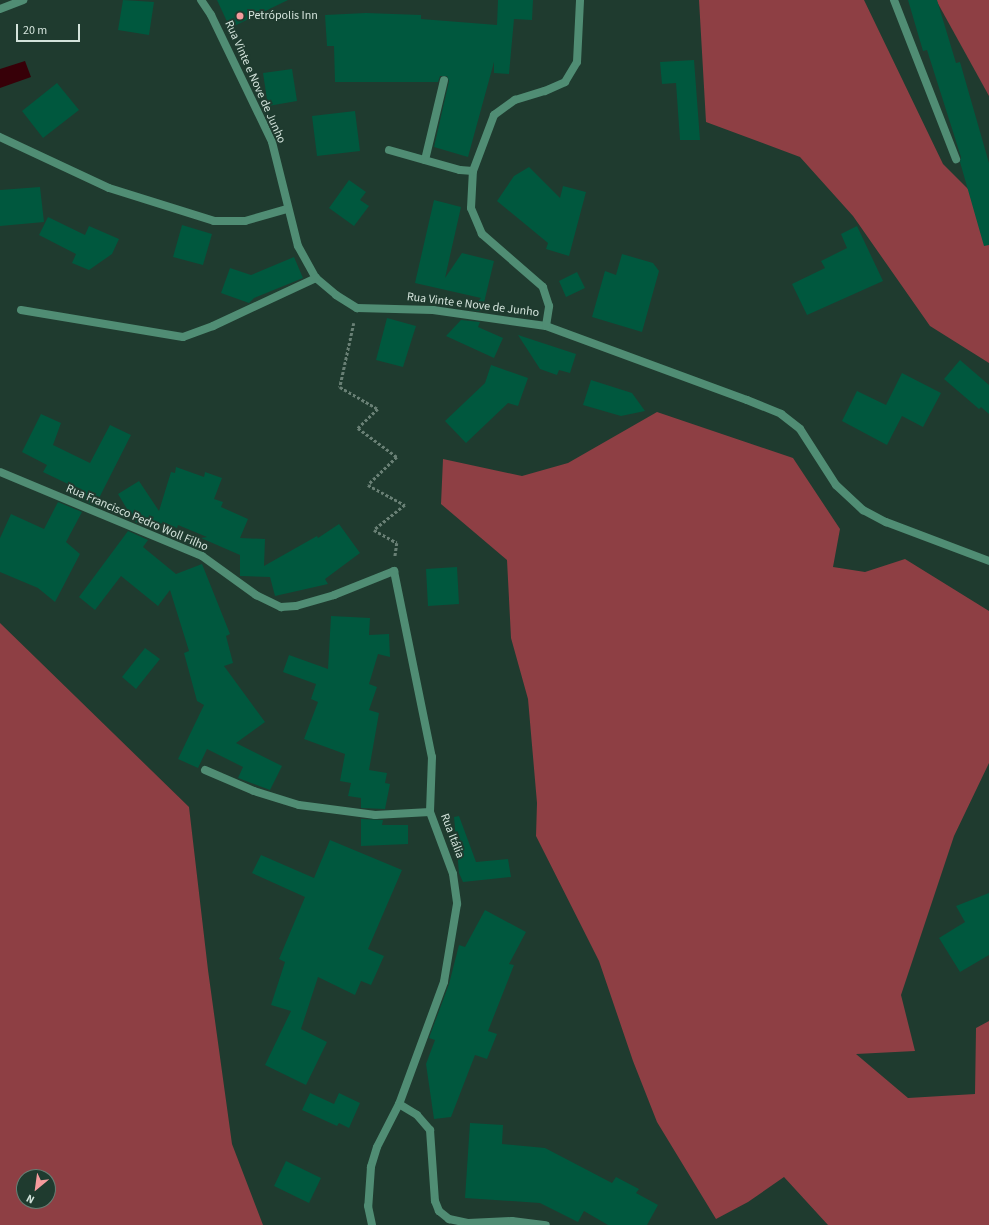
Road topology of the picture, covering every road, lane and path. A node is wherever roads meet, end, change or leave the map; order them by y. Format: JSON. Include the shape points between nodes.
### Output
{"nodes":[{"id":1,"x":23,"y":0,"type":"edge"},
{"id":2,"x":201,"y":0,"type":"edge"},
{"id":3,"x":580,"y":0,"type":"edge"},
{"id":4,"x":894,"y":0,"type":"edge"},
{"id":5,"x":0,"y":9,"type":"edge"},
{"id":6,"x":444,"y":80,"type":"dead end"},
{"id":7,"x":0,"y":137,"type":"edge"},
{"id":8,"x":389,"y":150,"type":"dead end"},
{"id":9,"x":956,"y":159,"type":"dead end"},
{"id":10,"x":425,"y":160,"type":"junction"},
{"id":11,"x":473,"y":171,"type":"junction"},
{"id":12,"x":287,"y":209,"type":"junction"},
{"id":13,"x":316,"y":278,"type":"junction"},
{"id":14,"x":357,"y":308,"type":"junction"},
{"id":15,"x":21,"y":310,"type":"dead end"},
{"id":16,"x":546,"y":326,"type":"junction"},
{"id":17,"x":0,"y":472,"type":"edge"},
{"id":18,"x":989,"y":561,"type":"edge"},
{"id":19,"x":394,"y":571,"type":"junction"},
{"id":20,"x":205,"y":770,"type":"dead end"},
{"id":21,"x":430,"y":812,"type":"junction"},
{"id":22,"x":399,"y":1104,"type":"junction"},
{"id":23,"x":372,"y":1225,"type":"edge"},
{"id":24,"x":546,"y":1225,"type":"edge"}],
"edges":[{"from":1,"to":5,"type":"street"},
{"from":2,"to":12,"type":"street","name":"Rua Vinte e Nove de Junho","via":[[212,15],[272,142]]},
{"from":3,"to":11,"type":"street","via":[[577,62],[565,82],[515,100],[494,115]]},
{"from":4,"to":9,"type":"street"},
{"from":6,"to":10,"type":"street"},
{"from":7,"to":12,"type":"street","via":[[109,188],[214,221],[246,221]]},
{"from":8,"to":10,"type":"street"},
{"from":10,"to":11,"type":"street"},
{"from":11,"to":16,"type":"street","via":[[471,208],[482,234],[542,287],[549,306]]},
{"from":12,"to":13,"type":"street","name":"Rua Vinte e Nove de Junho","via":[[298,246]]},
{"from":13,"to":14,"type":"street","name":"Rua Vinte e Nove de Junho"},
{"from":13,"to":15,"type":"street","via":[[213,326],[183,337]]},
{"from":14,"to":16,"type":"street","name":"Rua Vinte e Nove de Junho","via":[[432,310]]},
{"from":14,"to":19,"type":"path","via":[[340,387],[378,409],[358,428],[397,457],[368,485],[405,505],[374,530],[397,543]]},
{"from":16,"to":18,"type":"street","name":"Rua Vinte e Nove de Junho","via":[[708,384],[781,414],[800,429],[836,485],[863,510]]},
{"from":17,"to":19,"type":"street","name":"Rua Francisco Pedro Woll Filho","via":[[202,556],[256,596],[281,607],[296,606],[334,595]]},
{"from":19,"to":21,"type":"street","name":"Rua Itália","via":[[432,757]]},
{"from":20,"to":21,"type":"street","via":[[254,791],[299,805],[375,815]]},
{"from":21,"to":22,"type":"street","name":"Rua Itália","via":[[453,874],[457,904],[444,982]]},
{"from":22,"to":23,"type":"street","name":"Rua Itália","via":[[377,1147],[371,1167],[368,1206]]},
{"from":22,"to":24,"type":"street","via":[[417,1115],[430,1130],[435,1201],[439,1211],[449,1219],[468,1223],[512,1221]]}]}
